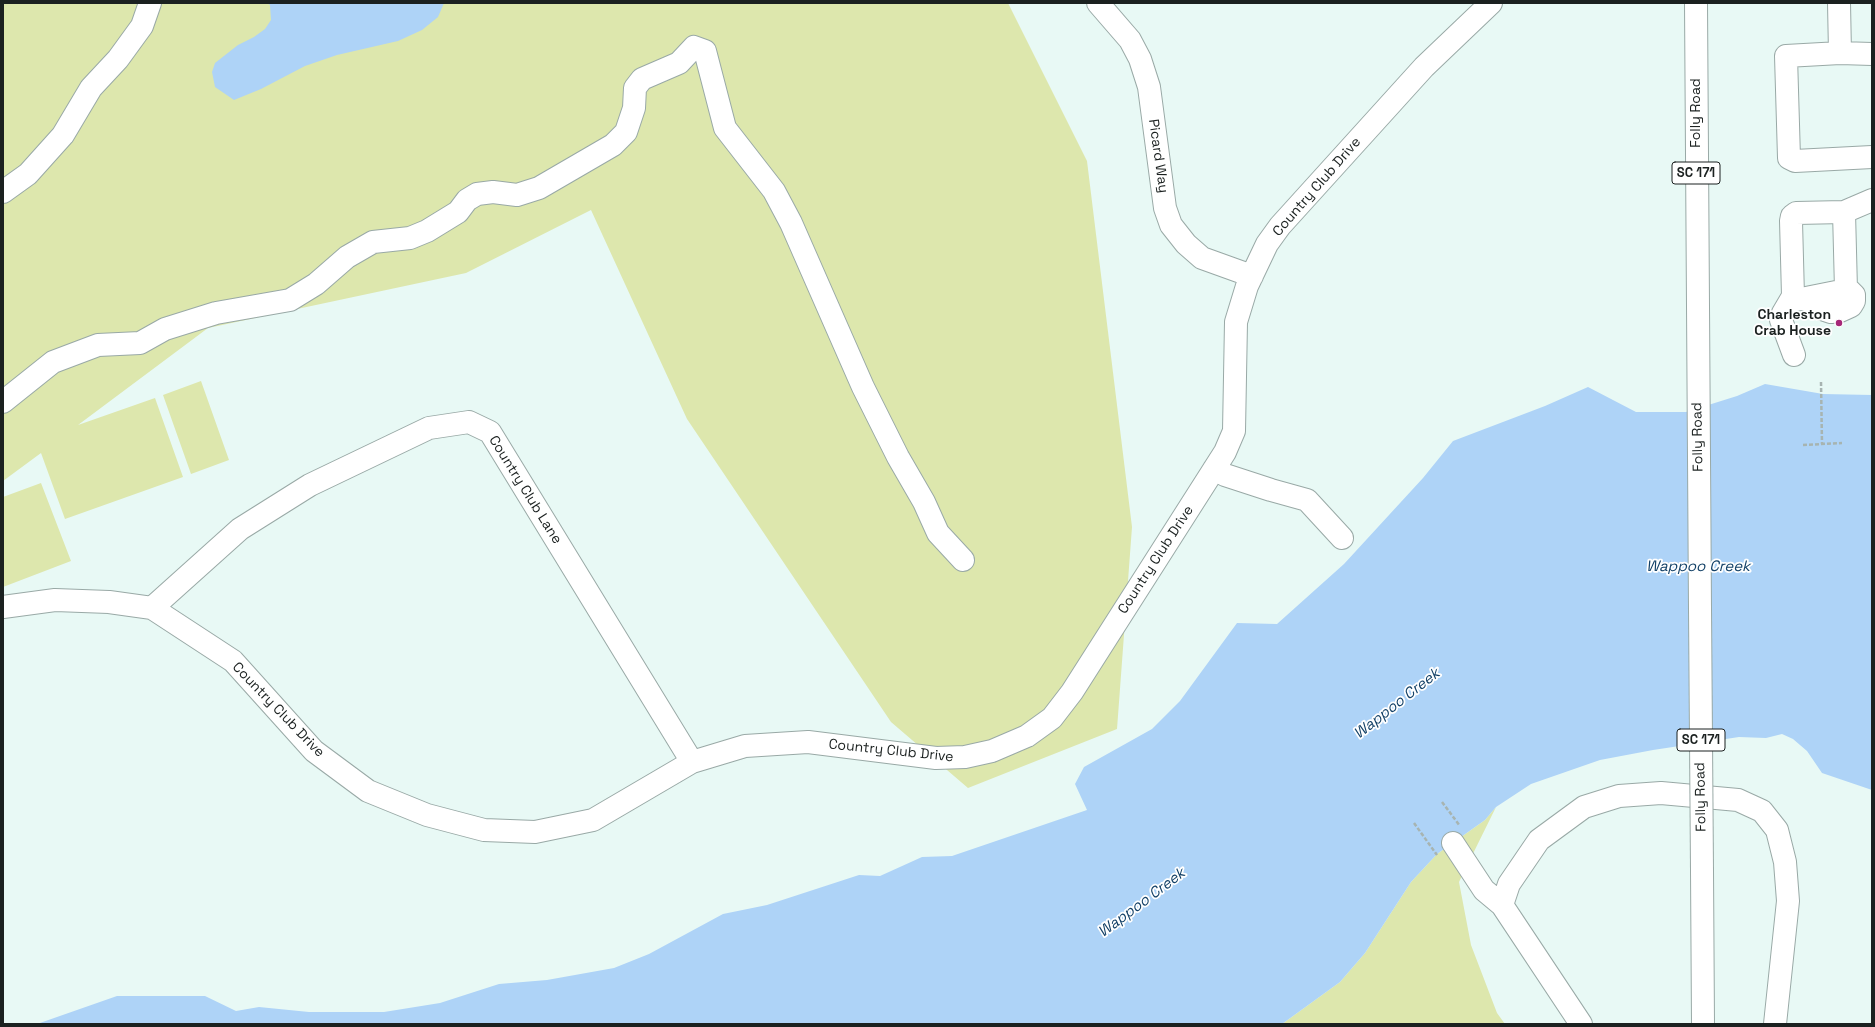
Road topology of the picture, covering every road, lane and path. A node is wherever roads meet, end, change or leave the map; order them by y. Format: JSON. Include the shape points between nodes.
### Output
{"nodes":[{"id":1,"x":150,"y":3,"type":"edge"},
{"id":2,"x":1098,"y":3,"type":"edge"},
{"id":3,"x":1490,"y":3,"type":"edge"},
{"id":4,"x":1696,"y":3,"type":"edge"},
{"id":5,"x":1839,"y":3,"type":"edge"},
{"id":6,"x":1840,"y":54,"type":"junction"},
{"id":7,"x":1872,"y":54,"type":"edge"},
{"id":8,"x":1872,"y":157,"type":"edge"},
{"id":9,"x":3,"y":192,"type":"edge"},
{"id":10,"x":1872,"y":200,"type":"edge"},
{"id":11,"x":1844,"y":212,"type":"junction"},
{"id":12,"x":1252,"y":276,"type":"junction"},
{"id":13,"x":1799,"y":297,"type":"junction"},
{"id":14,"x":1794,"y":355,"type":"dead end"},
{"id":15,"x":1821,"y":382,"type":"dead end"},
{"id":16,"x":3,"y":402,"type":"edge"},
{"id":17,"x":1842,"y":443,"type":"dead end"},
{"id":18,"x":1822,"y":444,"type":"junction"},
{"id":19,"x":1804,"y":445,"type":"dead end"},
{"id":20,"x":1214,"y":470,"type":"junction"},
{"id":21,"x":1342,"y":538,"type":"dead end"},
{"id":22,"x":963,"y":560,"type":"dead end"},
{"id":23,"x":3,"y":607,"type":"edge"},
{"id":24,"x":152,"y":608,"type":"junction"},
{"id":25,"x":692,"y":762,"type":"junction"},
{"id":26,"x":1453,"y":844,"type":"dead end"},
{"id":27,"x":1502,"y":905,"type":"junction"},
{"id":28,"x":1581,"y":1024,"type":"edge"},
{"id":29,"x":1702,"y":1024,"type":"edge"},
{"id":30,"x":1775,"y":1024,"type":"edge"}],
"edges":[{"from":1,"to":9,"type":"street","via":[[142,26],[118,59],[91,88],[63,135],[28,174]]},
{"from":2,"to":12,"type":"street","name":"Picard Way","via":[[1130,40],[1140,59],[1149,87],[1165,208],[1171,225],[1186,244],[1202,258]]},
{"from":3,"to":12,"type":"street","name":"Country Club Drive","via":[[1424,67],[1280,226],[1267,244]]},
{"from":4,"to":29,"type":"street","name":"Folly Road","number":"SC 171","bridge":true},
{"from":5,"to":6,"type":"street"},
{"from":6,"to":7,"type":"street"},
{"from":6,"to":8,"type":"street","via":[[1786,56],[1788,158],[1795,161]]},
{"from":10,"to":11,"type":"street"},
{"from":11,"to":13,"type":"street","via":[[1846,290]]},
{"from":11,"to":13,"type":"street","via":[[1796,213],[1792,216]]},
{"from":12,"to":20,"type":"street","name":"Country Club Drive","via":[[1246,286],[1236,322],[1234,431]]},
{"from":13,"to":14,"type":"street","via":[[1783,313],[1781,320]]},
{"from":15,"to":18,"type":"path"},
{"from":16,"to":22,"type":"street","via":[[53,362],[98,345],[140,343],[165,329],[216,313],[290,300],[316,284],[347,257],[373,242],[410,238],[427,231],[458,212],[467,200],[477,194],[493,192],[517,195],[540,188],[613,145],[626,132],[634,108],[635,88],[642,78],[679,63],[694,47],[705,51],[726,128],[774,191],[791,223],[863,387],[898,457],[924,502],[938,533]]},
{"from":17,"to":18,"type":"path"},
{"from":18,"to":19,"type":"path"},
{"from":20,"to":21,"type":"street","via":[[1307,500]]},
{"from":20,"to":25,"type":"street","name":"Country Club Drive","via":[[1072,692],[1052,718],[1027,736],[992,751],[965,757],[936,758],[808,742],[745,746]]},
{"from":23,"to":24,"type":"street","name":"Country Club Drive","via":[[55,600],[109,602]]},
{"from":24,"to":25,"type":"street","name":"Country Club Drive","via":[[233,661],[314,751],[368,791],[427,815],[484,830],[535,832],[593,820]]},
{"from":24,"to":25,"type":"street","name":"Country Club Lane","via":[[240,529],[310,485],[429,428],[469,422],[490,432]]},
{"from":26,"to":27,"type":"street","via":[[1484,890]]},
{"from":27,"to":28,"type":"street"},
{"from":27,"to":30,"type":"street","via":[[1509,884],[1539,840],[1584,807],[1618,796],[1662,793],[1738,800],[1762,811],[1776,830],[1785,862],[1788,901]]}]}
